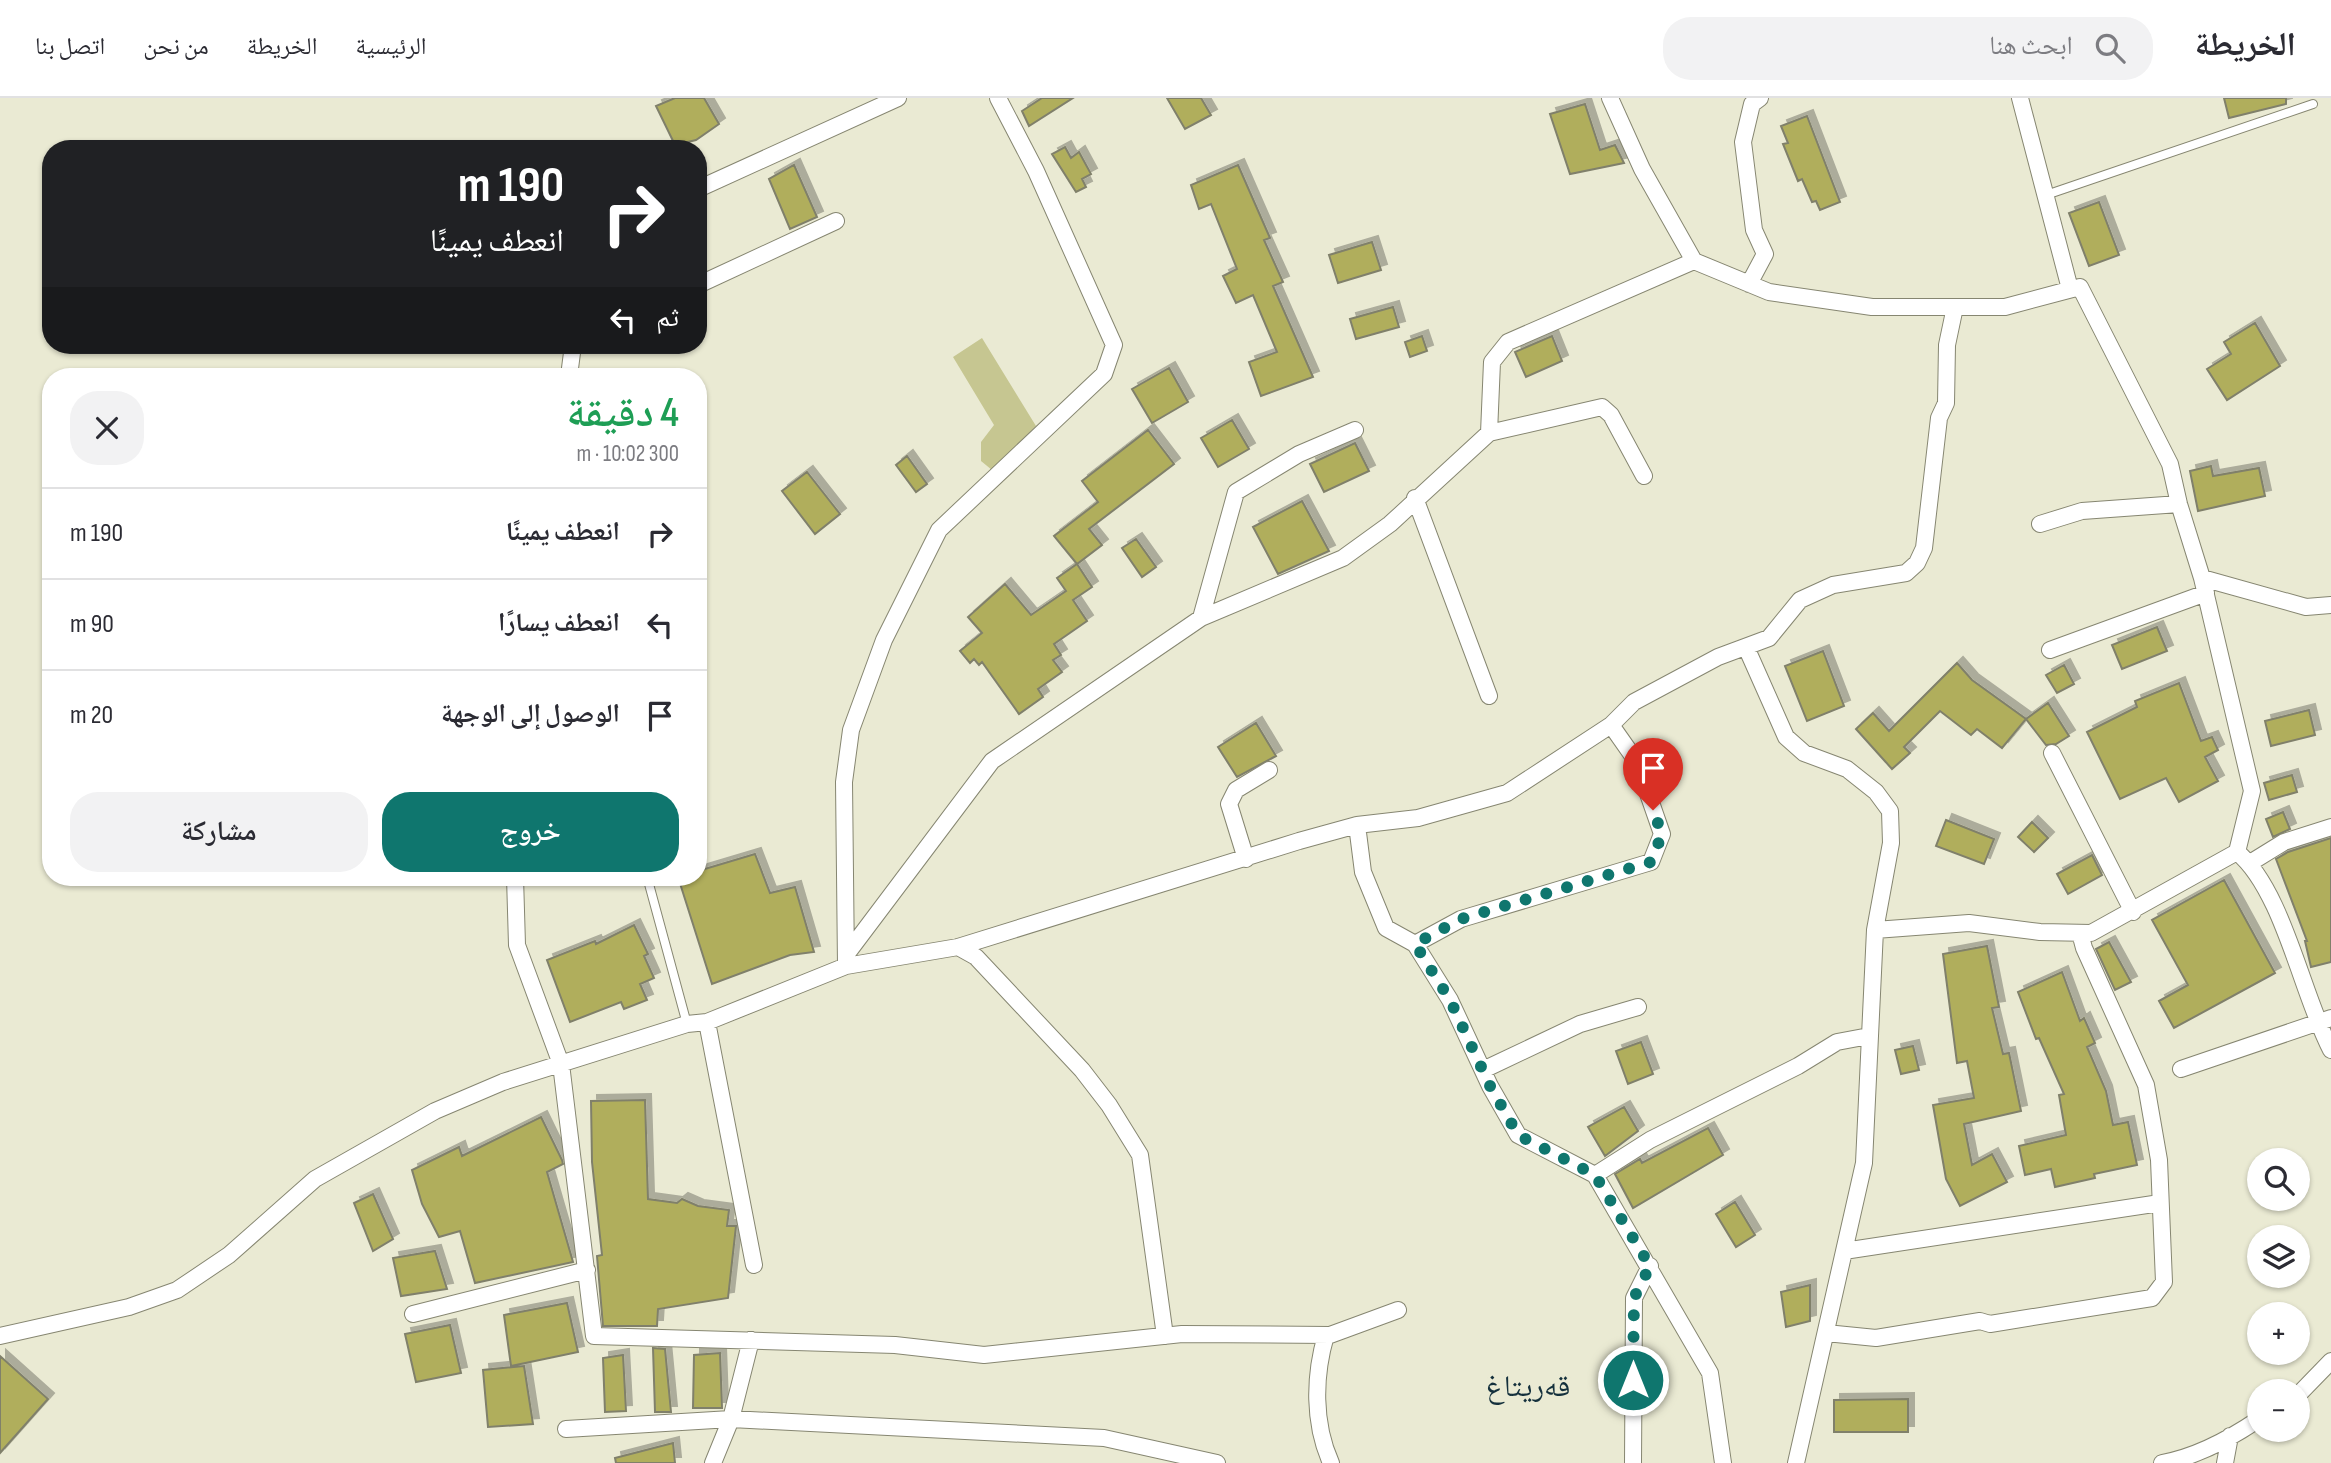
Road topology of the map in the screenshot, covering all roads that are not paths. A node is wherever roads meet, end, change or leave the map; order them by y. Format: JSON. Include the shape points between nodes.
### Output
{"nodes":[{"id":1,"x":898,"y":98,"type":"edge"},
{"id":2,"x":998,"y":98,"type":"edge"},
{"id":3,"x":1610,"y":98,"type":"edge"},
{"id":4,"x":2020,"y":98,"type":"edge"},
{"id":5,"x":1754,"y":100,"type":"edge"},
{"id":6,"x":2313,"y":104,"type":"dead end"},
{"id":7,"x":707,"y":185,"type":"edge"},
{"id":8,"x":2046,"y":195,"type":"junction"},
{"id":9,"x":836,"y":221,"type":"dead end"},
{"id":10,"x":1694,"y":261,"type":"junction"},
{"id":11,"x":707,"y":281,"type":"edge"},
{"id":12,"x":1749,"y":284,"type":"junction"},
{"id":13,"x":2070,"y":289,"type":"junction"},
{"id":14,"x":1955,"y":307,"type":"junction"},
{"id":15,"x":1355,"y":430,"type":"dead end"},
{"id":16,"x":1489,"y":433,"type":"junction"},
{"id":17,"x":1644,"y":476,"type":"dead end"},
{"id":18,"x":1415,"y":498,"type":"junction"},
{"id":19,"x":2179,"y":504,"type":"junction"},
{"id":20,"x":2040,"y":524,"type":"dead end"},
{"id":21,"x":2204,"y":586,"type":"junction"},
{"id":22,"x":2331,"y":605,"type":"edge"},
{"id":23,"x":1201,"y":618,"type":"junction"},
{"id":24,"x":1745,"y":647,"type":"junction"},
{"id":25,"x":2050,"y":650,"type":"dead end"},
{"id":26,"x":1489,"y":696,"type":"dead end"},
{"id":27,"x":1611,"y":725,"type":"junction"},
{"id":28,"x":2052,"y":753,"type":"dead end"},
{"id":29,"x":1269,"y":770,"type":"dead end"},
{"id":30,"x":1357,"y":825,"type":"junction"},
{"id":31,"x":2331,"y":827,"type":"edge"},
{"id":32,"x":2237,"y":852,"type":"junction"},
{"id":33,"x":1246,"y":859,"type":"junction"},
{"id":34,"x":2250,"y":863,"type":"junction"},
{"id":35,"x":514,"y":886,"type":"edge"},
{"id":36,"x":650,"y":886,"type":"edge"},
{"id":37,"x":2133,"y":912,"type":"junction"},
{"id":38,"x":1875,"y":930,"type":"junction"},
{"id":39,"x":2080,"y":933,"type":"junction"},
{"id":40,"x":1415,"y":944,"type":"junction"},
{"id":41,"x":958,"y":947,"type":"junction"},
{"id":42,"x":846,"y":960,"type":"junction"},
{"id":43,"x":1638,"y":1007,"type":"dead end"},
{"id":44,"x":2324,"y":1021,"type":"edge"},
{"id":45,"x":707,"y":1022,"type":"junction"},
{"id":46,"x":687,"y":1024,"type":"junction"},
{"id":47,"x":1869,"y":1036,"type":"junction"},
{"id":48,"x":2331,"y":1050,"type":"edge"},
{"id":49,"x":561,"y":1064,"type":"junction"},
{"id":50,"x":2180,"y":1069,"type":"dead end"},
{"id":51,"x":1483,"y":1070,"type":"junction"},
{"id":52,"x":1595,"y":1175,"type":"junction"},
{"id":53,"x":2160,"y":1203,"type":"junction"},
{"id":54,"x":1844,"y":1251,"type":"junction"},
{"id":55,"x":754,"y":1265,"type":"dead end"},
{"id":56,"x":1650,"y":1266,"type":"junction"},
{"id":57,"x":587,"y":1270,"type":"junction"},
{"id":58,"x":1398,"y":1310,"type":"dead end"},
{"id":59,"x":413,"y":1314,"type":"dead end"},
{"id":60,"x":1826,"y":1333,"type":"junction"},
{"id":61,"x":1326,"y":1335,"type":"junction"},
{"id":62,"x":0,"y":1336,"type":"edge"},
{"id":63,"x":1165,"y":1336,"type":"junction"},
{"id":64,"x":751,"y":1340,"type":"junction"},
{"id":65,"x":2331,"y":1362,"type":"edge"},
{"id":66,"x":2310,"y":1383,"type":"edge"},
{"id":67,"x":731,"y":1419,"type":"junction"},
{"id":68,"x":2247,"y":1426,"type":"edge"},
{"id":69,"x":566,"y":1429,"type":"dead end"},
{"id":70,"x":2230,"y":1436,"type":"junction"},
{"id":71,"x":712,"y":1463,"type":"edge"},
{"id":72,"x":1217,"y":1463,"type":"edge"},
{"id":73,"x":1331,"y":1463,"type":"edge"},
{"id":74,"x":1633,"y":1463,"type":"edge"},
{"id":75,"x":1723,"y":1463,"type":"edge"},
{"id":76,"x":1796,"y":1463,"type":"edge"},
{"id":77,"x":2162,"y":1463,"type":"edge"},
{"id":78,"x":2225,"y":1463,"type":"edge"}],
"edges":[{"from":1,"to":7,"type":"street"},
{"from":2,"to":42,"type":"street","via":[[1114,345],[1104,374],[939,530],[884,640],[851,730],[844,782]]},
{"from":3,"to":10,"type":"street","via":[[1642,169]]},
{"from":4,"to":8,"type":"street"},
{"from":5,"to":12,"type":"street","via":[[1744,142],[1754,230],[1765,254]]},
{"from":6,"to":8,"type":"lane"},
{"from":8,"to":13,"type":"street"},
{"from":9,"to":11,"type":"street"},
{"from":10,"to":12,"type":"street"},
{"from":10,"to":16,"type":"street","via":[[1508,342],[1492,362]]},
{"from":12,"to":14,"type":"street","via":[[1769,292],[1872,307]]},
{"from":13,"to":14,"type":"street","via":[[2005,307]]},
{"from":13,"to":19,"type":"street","via":[[2080,287],[2170,464]]},
{"from":14,"to":24,"type":"street","via":[[1947,345],[1946,403],[1939,418],[1924,548],[1917,562],[1906,573],[1833,585],[1800,600],[1769,638]]},
{"from":15,"to":23,"type":"street","via":[[1298,454],[1236,492]]},
{"from":16,"to":17,"type":"street","via":[[1602,407],[1611,415]]},
{"from":16,"to":18,"type":"street"},
{"from":18,"to":23,"type":"street","via":[[1390,524],[1343,558]]},
{"from":18,"to":26,"type":"street"},
{"from":19,"to":20,"type":"street","via":[[2082,511]]},
{"from":19,"to":21,"type":"street"},
{"from":21,"to":22,"type":"street","via":[[2306,607]]},
{"from":21,"to":25,"type":"street"},
{"from":21,"to":32,"type":"street","via":[[2252,791]]},
{"from":23,"to":42,"type":"street","via":[[992,761]]},
{"from":24,"to":27,"type":"street","via":[[1634,702]]},
{"from":24,"to":38,"type":"street","via":[[1786,737],[1804,753],[1847,769],[1876,792],[1890,811],[1891,843]]},
{"from":27,"to":30,"type":"street","via":[[1507,793],[1418,818]]},
{"from":27,"to":40,"type":"street","via":[[1637,762],[1662,834],[1651,862],[1461,919]]},
{"from":28,"to":37,"type":"street"},
{"from":29,"to":33,"type":"street","via":[[1236,790],[1229,804]]},
{"from":30,"to":33,"type":"street"},
{"from":30,"to":40,"type":"street","via":[[1363,872],[1386,928]]},
{"from":31,"to":34,"type":"street","via":[[2284,842]]},
{"from":32,"to":34,"type":"street"},
{"from":32,"to":37,"type":"street"},
{"from":33,"to":41,"type":"street"},
{"from":34,"to":44,"type":"street"},
{"from":35,"to":49,"type":"street","via":[[517,946]]},
{"from":36,"to":46,"type":"lane"},
{"from":37,"to":39,"type":"street","via":[[2091,933]]},
{"from":38,"to":39,"type":"street","via":[[1969,923]]},
{"from":38,"to":47,"type":"street"},
{"from":39,"to":53,"type":"street","via":[[2146,1084],[2159,1160]]},
{"from":40,"to":51,"type":"street","via":[[1450,1000]]},
{"from":41,"to":42,"type":"street"},
{"from":41,"to":63,"type":"street","via":[[976,957],[1082,1070],[1140,1155]]},
{"from":42,"to":45,"type":"street"},
{"from":43,"to":51,"type":"street","via":[[1580,1024]]},
{"from":44,"to":48,"type":"street"},
{"from":44,"to":50,"type":"street"},
{"from":45,"to":46,"type":"street"},
{"from":45,"to":55,"type":"street"},
{"from":46,"to":49,"type":"street"},
{"from":47,"to":52,"type":"street","via":[[1837,1042],[1650,1140]]},
{"from":47,"to":54,"type":"street","via":[[1864,1163]]},
{"from":49,"to":57,"type":"street"},
{"from":49,"to":62,"type":"street","via":[[435,1111],[316,1179],[229,1255],[177,1290],[129,1307]]},
{"from":51,"to":52,"type":"street","via":[[1518,1135]]},
{"from":52,"to":56,"type":"street"},
{"from":53,"to":54,"type":"street"},
{"from":53,"to":60,"type":"street","via":[[2164,1282],[2152,1298],[1876,1338]]},
{"from":54,"to":60,"type":"street"},
{"from":56,"to":74,"type":"street","via":[[1634,1298]]},
{"from":56,"to":75,"type":"street","via":[[1710,1373]]},
{"from":57,"to":59,"type":"street"},
{"from":57,"to":64,"type":"street","via":[[594,1336]]},
{"from":58,"to":61,"type":"street"},
{"from":60,"to":76,"type":"street"},
{"from":61,"to":63,"type":"street"},
{"from":61,"to":73,"type":"street","via":[[1317,1380],[1319,1418]]},
{"from":63,"to":64,"type":"street","via":[[984,1355],[895,1345]]},
{"from":64,"to":67,"type":"street"},
{"from":65,"to":66,"type":"street"},
{"from":67,"to":69,"type":"street"},
{"from":67,"to":71,"type":"street"},
{"from":67,"to":72,"type":"street","via":[[1104,1438]]},
{"from":68,"to":70,"type":"street"},
{"from":70,"to":77,"type":"street"},
{"from":70,"to":78,"type":"street"}]}
